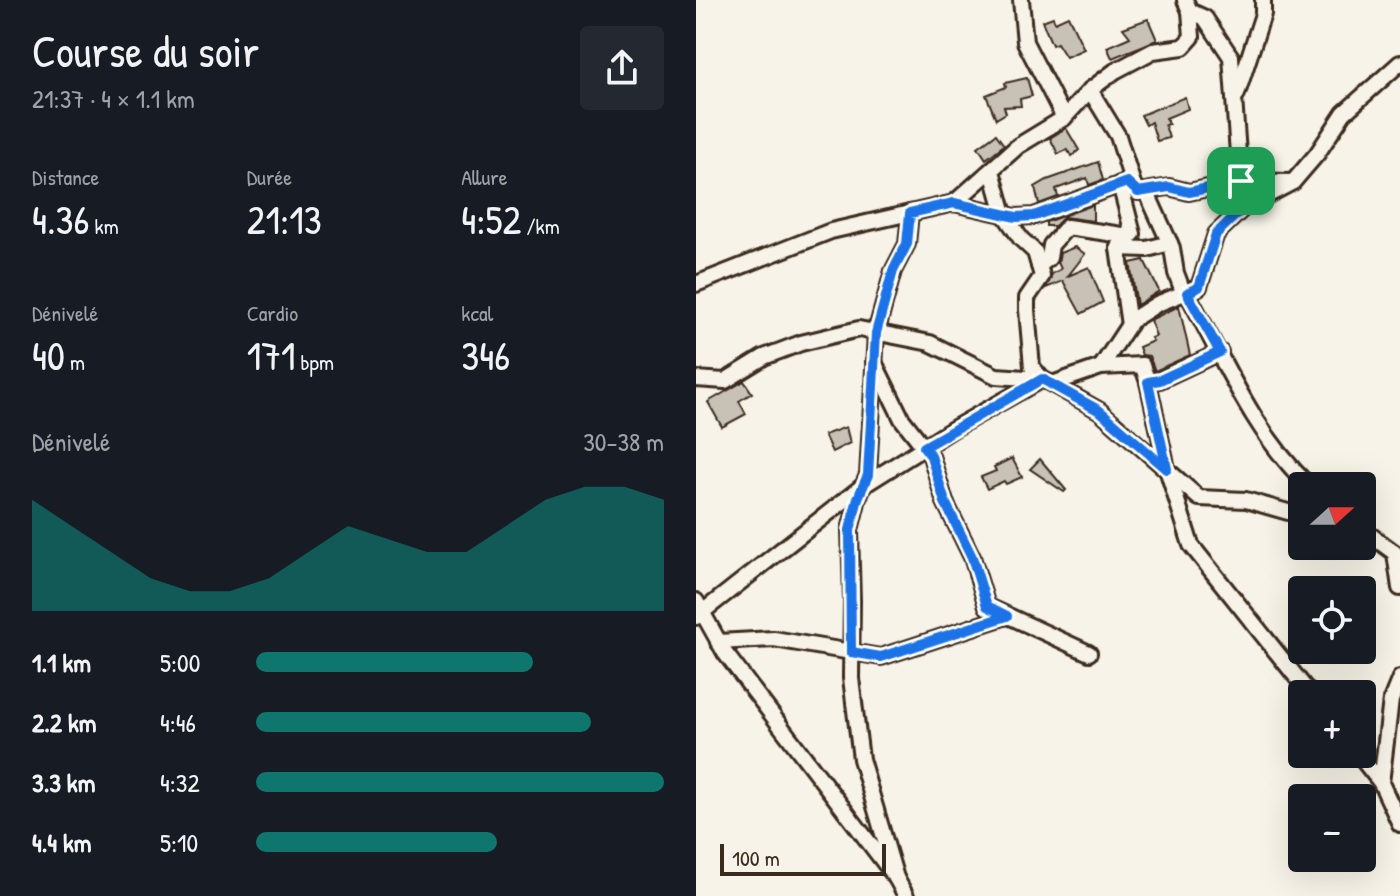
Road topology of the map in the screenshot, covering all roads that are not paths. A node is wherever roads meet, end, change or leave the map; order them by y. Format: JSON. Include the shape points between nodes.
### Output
{"nodes":[{"id":1,"x":1021,"y":0,"type":"edge"},
{"id":2,"x":1263,"y":0,"type":"edge"},
{"id":3,"x":1187,"y":6,"type":"edge"},
{"id":4,"x":1400,"y":63,"type":"edge"},
{"id":5,"x":1090,"y":90,"type":"junction"},
{"id":6,"x":1235,"y":98,"type":"junction"},
{"id":7,"x":1064,"y":118,"type":"junction"},
{"id":8,"x":992,"y":171,"type":"junction"},
{"id":9,"x":1241,"y":181,"type":"junction"},
{"id":10,"x":1293,"y":182,"type":"junction"},
{"id":11,"x":1134,"y":188,"type":"junction"},
{"id":12,"x":954,"y":203,"type":"junction"},
{"id":13,"x":1242,"y":209,"type":"junction"},
{"id":14,"x":910,"y":213,"type":"junction"},
{"id":15,"x":1004,"y":214,"type":"junction"},
{"id":16,"x":1170,"y":243,"type":"junction"},
{"id":17,"x":1118,"y":248,"type":"junction"},
{"id":18,"x":1039,"y":266,"type":"junction"},
{"id":19,"x":696,"y":284,"type":"edge"},
{"id":20,"x":1186,"y":294,"type":"junction"},
{"id":21,"x":1129,"y":325,"type":"junction"},
{"id":22,"x":876,"y":333,"type":"junction"},
{"id":23,"x":1220,"y":352,"type":"junction"},
{"id":24,"x":874,"y":361,"type":"junction"},
{"id":25,"x":1101,"y":367,"type":"junction"},
{"id":26,"x":696,"y":379,"type":"edge"},
{"id":27,"x":1047,"y":381,"type":"junction"},
{"id":28,"x":1148,"y":382,"type":"junction"},
{"id":29,"x":924,"y":447,"type":"junction"},
{"id":30,"x":1167,"y":469,"type":"junction"},
{"id":31,"x":1295,"y":472,"type":"edge"},
{"id":32,"x":864,"y":485,"type":"junction"},
{"id":33,"x":1288,"y":512,"type":"edge"},
{"id":34,"x":1376,"y":539,"type":"edge"},
{"id":35,"x":1398,"y":554,"type":"edge"},
{"id":36,"x":1400,"y":588,"type":"edge"},
{"id":37,"x":698,"y":611,"type":"edge"},
{"id":38,"x":1007,"y":616,"type":"junction"},
{"id":39,"x":718,"y":642,"type":"junction"},
{"id":40,"x":851,"y":652,"type":"junction"},
{"id":41,"x":1089,"y":653,"type":"dead end"},
{"id":42,"x":1400,"y":678,"type":"edge"},
{"id":43,"x":1299,"y":680,"type":"edge"},
{"id":44,"x":1369,"y":768,"type":"edge"},
{"id":45,"x":1381,"y":783,"type":"junction"},
{"id":46,"x":1400,"y":824,"type":"edge"},
{"id":47,"x":896,"y":878,"type":"junction"},
{"id":48,"x":906,"y":896,"type":"edge"}],
"edges":[{"from":1,"to":7,"type":"street","via":[[1025,42]]},
{"from":2,"to":6,"type":"street"},
{"from":3,"to":5,"type":"street","via":[[1192,37],[1183,47],[1153,51]]},
{"from":3,"to":6,"type":"street","via":[[1205,18],[1231,57]]},
{"from":4,"to":10,"type":"street","via":[[1344,113]]},
{"from":5,"to":7,"type":"street"},
{"from":5,"to":11,"type":"street","via":[[1118,136]]},
{"from":6,"to":9,"type":"street"},
{"from":7,"to":8,"type":"street","via":[[1018,146]]},
{"from":8,"to":12,"type":"street"},
{"from":8,"to":15,"type":"street"},
{"from":9,"to":10,"type":"street"},
{"from":9,"to":11,"type":"street","via":[[1189,192]]},
{"from":9,"to":13,"type":"street"},
{"from":10,"to":13,"type":"street"},
{"from":11,"to":15,"type":"street","via":[[1034,216]]},
{"from":11,"to":16,"type":"street"},
{"from":11,"to":17,"type":"street","via":[[1133,234]]},
{"from":12,"to":14,"type":"street"},
{"from":12,"to":15,"type":"street"},
{"from":13,"to":20,"type":"street","via":[[1216,234],[1199,287]]},
{"from":14,"to":19,"type":"street","via":[[831,231]]},
{"from":14,"to":22,"type":"street","via":[[907,244],[893,271]]},
{"from":15,"to":18,"type":"street","via":[[1035,252]]},
{"from":16,"to":17,"type":"street"},
{"from":16,"to":20,"type":"street"},
{"from":17,"to":18,"type":"street","via":[[1122,235],[1067,227]]},
{"from":17,"to":21,"type":"street"},
{"from":18,"to":27,"type":"street","via":[[1042,276],[1027,298],[1027,310],[1032,367]]},
{"from":20,"to":21,"type":"street","via":[[1157,304]]},
{"from":20,"to":23,"type":"street"},
{"from":21,"to":25,"type":"street"},
{"from":22,"to":24,"type":"street"},
{"from":22,"to":26,"type":"street","via":[[859,329],[801,343],[764,357],[725,381]]},
{"from":22,"to":27,"type":"street","via":[[930,343],[996,376]]},
{"from":23,"to":28,"type":"street"},
{"from":23,"to":31,"type":"street","via":[[1231,380]]},
{"from":24,"to":29,"type":"street","via":[[902,419]]},
{"from":24,"to":32,"type":"street"},
{"from":25,"to":27,"type":"street"},
{"from":25,"to":28,"type":"street","via":[[1142,365]]},
{"from":27,"to":29,"type":"street"},
{"from":27,"to":30,"type":"street","via":[[1100,411]]},
{"from":28,"to":30,"type":"street"},
{"from":29,"to":32,"type":"street"},
{"from":29,"to":38,"type":"street","via":[[972,557],[987,606]]},
{"from":30,"to":33,"type":"street","via":[[1199,498],[1246,500]]},
{"from":30,"to":43,"type":"street","via":[[1191,545]]},
{"from":32,"to":37,"type":"street"},
{"from":32,"to":40,"type":"street","via":[[850,530]]},
{"from":34,"to":35,"type":"street"},
{"from":35,"to":36,"type":"street"},
{"from":37,"to":39,"type":"street"},
{"from":38,"to":40,"type":"street","via":[[881,657]]},
{"from":38,"to":41,"type":"street"},
{"from":39,"to":40,"type":"street","via":[[774,639]]},
{"from":39,"to":47,"type":"street"},
{"from":40,"to":47,"type":"street","via":[[861,759]]},
{"from":42,"to":45,"type":"street","via":[[1391,700]]},
{"from":44,"to":45,"type":"street"},
{"from":45,"to":46,"type":"street"},
{"from":47,"to":48,"type":"street"}]}
